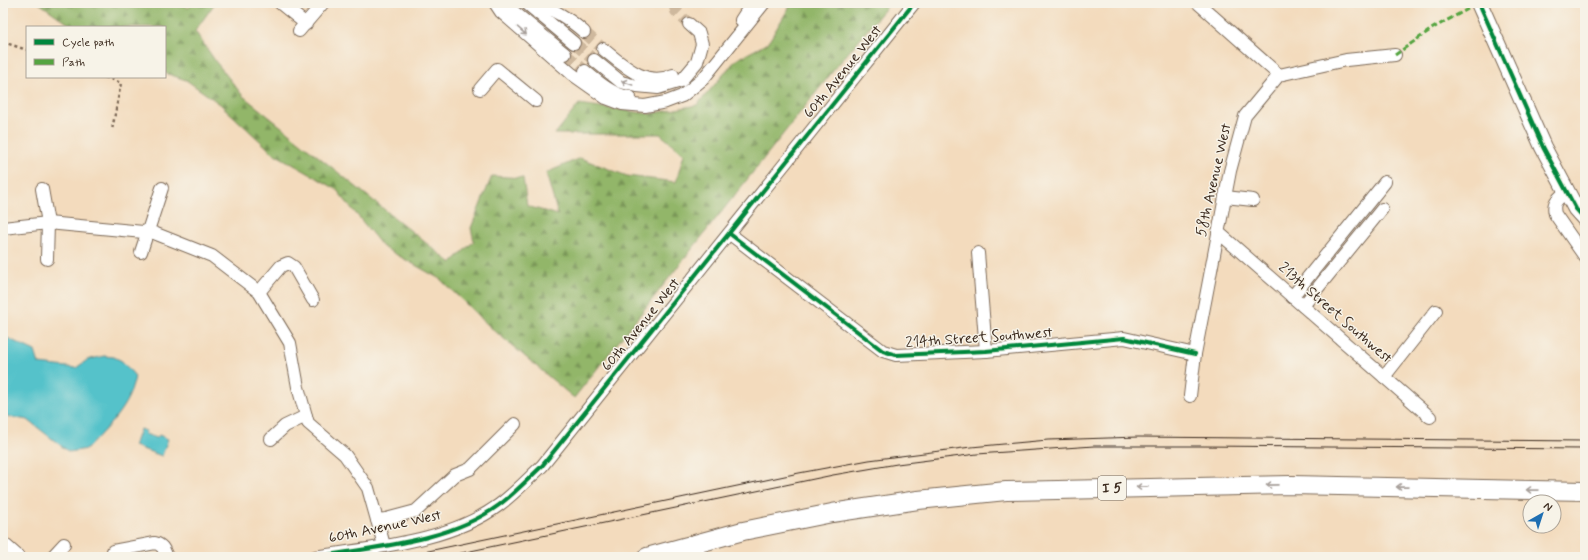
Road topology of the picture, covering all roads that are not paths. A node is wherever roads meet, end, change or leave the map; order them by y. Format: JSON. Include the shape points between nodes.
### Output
{"nodes":[{"id":1,"x":280,"y":3,"type":"edge"},
{"id":2,"x":323,"y":3,"type":"edge"},
{"id":3,"x":495,"y":3,"type":"edge"},
{"id":4,"x":503,"y":3,"type":"edge"},
{"id":5,"x":526,"y":3,"type":"edge"},
{"id":6,"x":535,"y":3,"type":"edge"},
{"id":7,"x":752,"y":3,"type":"edge"},
{"id":8,"x":764,"y":3,"type":"edge"},
{"id":9,"x":914,"y":3,"type":"edge"},
{"id":10,"x":1198,"y":3,"type":"edge"},
{"id":11,"x":1478,"y":3,"type":"edge"},
{"id":12,"x":689,"y":24,"type":"tunnel mouth"},
{"id":13,"x":584,"y":32,"type":"tunnel mouth"},
{"id":14,"x":574,"y":43,"type":"tunnel mouth"},
{"id":15,"x":604,"y":49,"type":"tunnel mouth"},
{"id":16,"x":565,"y":54,"type":"tunnel mouth"},
{"id":17,"x":1394,"y":55,"type":"dead end"},
{"id":18,"x":594,"y":60,"type":"tunnel mouth"},
{"id":19,"x":697,"y":62,"type":"junction"},
{"id":20,"x":585,"y":71,"type":"tunnel mouth"},
{"id":21,"x":1279,"y":75,"type":"junction"},
{"id":22,"x":480,"y":89,"type":"dead end"},
{"id":23,"x":536,"y":101,"type":"dead end"},
{"id":24,"x":1385,"y":182,"type":"dead end"},
{"id":25,"x":162,"y":188,"type":"dead end"},
{"id":26,"x":42,"y":189,"type":"dead end"},
{"id":27,"x":1566,"y":191,"type":"junction"},
{"id":28,"x":1225,"y":197,"type":"junction"},
{"id":29,"x":1253,"y":200,"type":"dead end"},
{"id":30,"x":1382,"y":209,"type":"dead end"},
{"id":31,"x":1585,"y":219,"type":"edge"},
{"id":32,"x":48,"y":223,"type":"junction"},
{"id":33,"x":3,"y":228,"type":"edge"},
{"id":34,"x":149,"y":232,"type":"junction"},
{"id":35,"x":1218,"y":232,"type":"junction"},
{"id":36,"x":730,"y":234,"type":"junction"},
{"id":37,"x":141,"y":252,"type":"dead end"},
{"id":38,"x":978,"y":253,"type":"dead end"},
{"id":39,"x":1585,"y":257,"type":"edge"},
{"id":40,"x":47,"y":259,"type":"dead end"},
{"id":41,"x":259,"y":292,"type":"junction"},
{"id":42,"x":1292,"y":297,"type":"junction"},
{"id":43,"x":313,"y":300,"type":"dead end"},
{"id":44,"x":1303,"y":306,"type":"junction"},
{"id":45,"x":1436,"y":311,"type":"dead end"},
{"id":46,"x":986,"y":351,"type":"junction"},
{"id":47,"x":1195,"y":354,"type":"junction"},
{"id":48,"x":1384,"y":377,"type":"junction"},
{"id":49,"x":1190,"y":396,"type":"dead end"},
{"id":50,"x":1430,"y":417,"type":"dead end"},
{"id":51,"x":303,"y":420,"type":"junction"},
{"id":52,"x":515,"y":424,"type":"dead end"},
{"id":53,"x":270,"y":439,"type":"dead end"},
{"id":54,"x":1585,"y":491,"type":"edge"},
{"id":55,"x":377,"y":520,"type":"junction"},
{"id":56,"x":3,"y":543,"type":"edge"},
{"id":57,"x":64,"y":544,"type":"dead end"},
{"id":58,"x":384,"y":545,"type":"junction"},
{"id":59,"x":113,"y":551,"type":"dead end"},
{"id":60,"x":19,"y":557,"type":"edge"},
{"id":61,"x":52,"y":557,"type":"edge"},
{"id":62,"x":167,"y":557,"type":"edge"},
{"id":63,"x":315,"y":557,"type":"edge"},
{"id":64,"x":646,"y":557,"type":"edge"}],
"edges":[{"from":1,"to":2,"type":"street","via":[[302,27]]},
{"from":3,"to":8,"type":"street","one_way":true,"via":[[501,12],[590,88],[622,104],[645,106],[682,96],[703,79]]},
{"from":4,"to":16,"type":"street"},
{"from":5,"to":14,"type":"street"},
{"from":6,"to":13,"type":"street","via":[[555,10]]},
{"from":7,"to":20,"type":"street","via":[[698,76],[674,92],[643,99],[622,96]]},
{"from":9,"to":36,"type":"street","name":"60th Avenue West"},
{"from":10,"to":21,"type":"street"},
{"from":11,"to":27,"type":"main road","via":[[1543,147]]},
{"from":12,"to":19,"type":"street","via":[[699,33],[702,44]]},
{"from":15,"to":19,"type":"street","via":[[620,64],[649,79],[666,78]]},
{"from":17,"to":21,"type":"street","via":[[1346,60]]},
{"from":19,"to":18,"type":"street","one_way":true,"via":[[680,81],[658,88],[622,82]]},
{"from":21,"to":28,"type":"street","name":"58th Avenue West","via":[[1245,116]]},
{"from":22,"to":23,"type":"street","via":[[497,69]]},
{"from":24,"to":42,"type":"street"},
{"from":25,"to":34,"type":"street"},
{"from":26,"to":32,"type":"street"},
{"from":27,"to":31,"type":"main road"},
{"from":27,"to":39,"type":"street","via":[[1556,201],[1556,214]]},
{"from":28,"to":29,"type":"street"},
{"from":28,"to":35,"type":"street","name":"58th Avenue West"},
{"from":30,"to":44,"type":"street"},
{"from":32,"to":33,"type":"street"},
{"from":32,"to":34,"type":"street"},
{"from":32,"to":40,"type":"street"},
{"from":34,"to":37,"type":"street"},
{"from":34,"to":41,"type":"street","via":[[212,256]]},
{"from":35,"to":42,"type":"street","name":"213th Street Southwest"},
{"from":35,"to":47,"type":"street","name":"58th Avenue West"},
{"from":36,"to":46,"type":"street","name":"214th Street Southwest","via":[[883,351],[905,356]]},
{"from":36,"to":58,"type":"street","name":"60th Avenue West","via":[[542,466],[520,487],[499,505],[472,521],[436,536]]},
{"from":38,"to":46,"type":"street"},
{"from":41,"to":43,"type":"street","via":[[281,266],[288,263],[294,267]]},
{"from":41,"to":51,"type":"street","via":[[290,343]]},
{"from":42,"to":44,"type":"street","name":"213th Street Southwest"},
{"from":44,"to":48,"type":"street","name":"213th Street Southwest"},
{"from":45,"to":48,"type":"street"},
{"from":46,"to":47,"type":"street","name":"214th Street Southwest","via":[[1124,338]]},
{"from":47,"to":49,"type":"street","name":"58th Avenue West"},
{"from":48,"to":50,"type":"street","name":"213th Street Southwest"},
{"from":51,"to":53,"type":"street","via":[[285,426]]},
{"from":51,"to":55,"type":"street","via":[[345,455],[368,488]]},
{"from":52,"to":55,"type":"street","via":[[470,469],[455,475],[416,511]]},
{"from":54,"to":64,"type":"highway","number":"I 5","one_way":true,"via":[[1290,484],[1006,491],[918,500],[832,513],[743,531]]},
{"from":55,"to":58,"type":"street"},
{"from":56,"to":60,"type":"street"},
{"from":57,"to":61,"type":"street"},
{"from":58,"to":63,"type":"street","name":"60th Avenue West"},
{"from":59,"to":62,"type":"street","via":[[155,543],[164,548]]}]}
